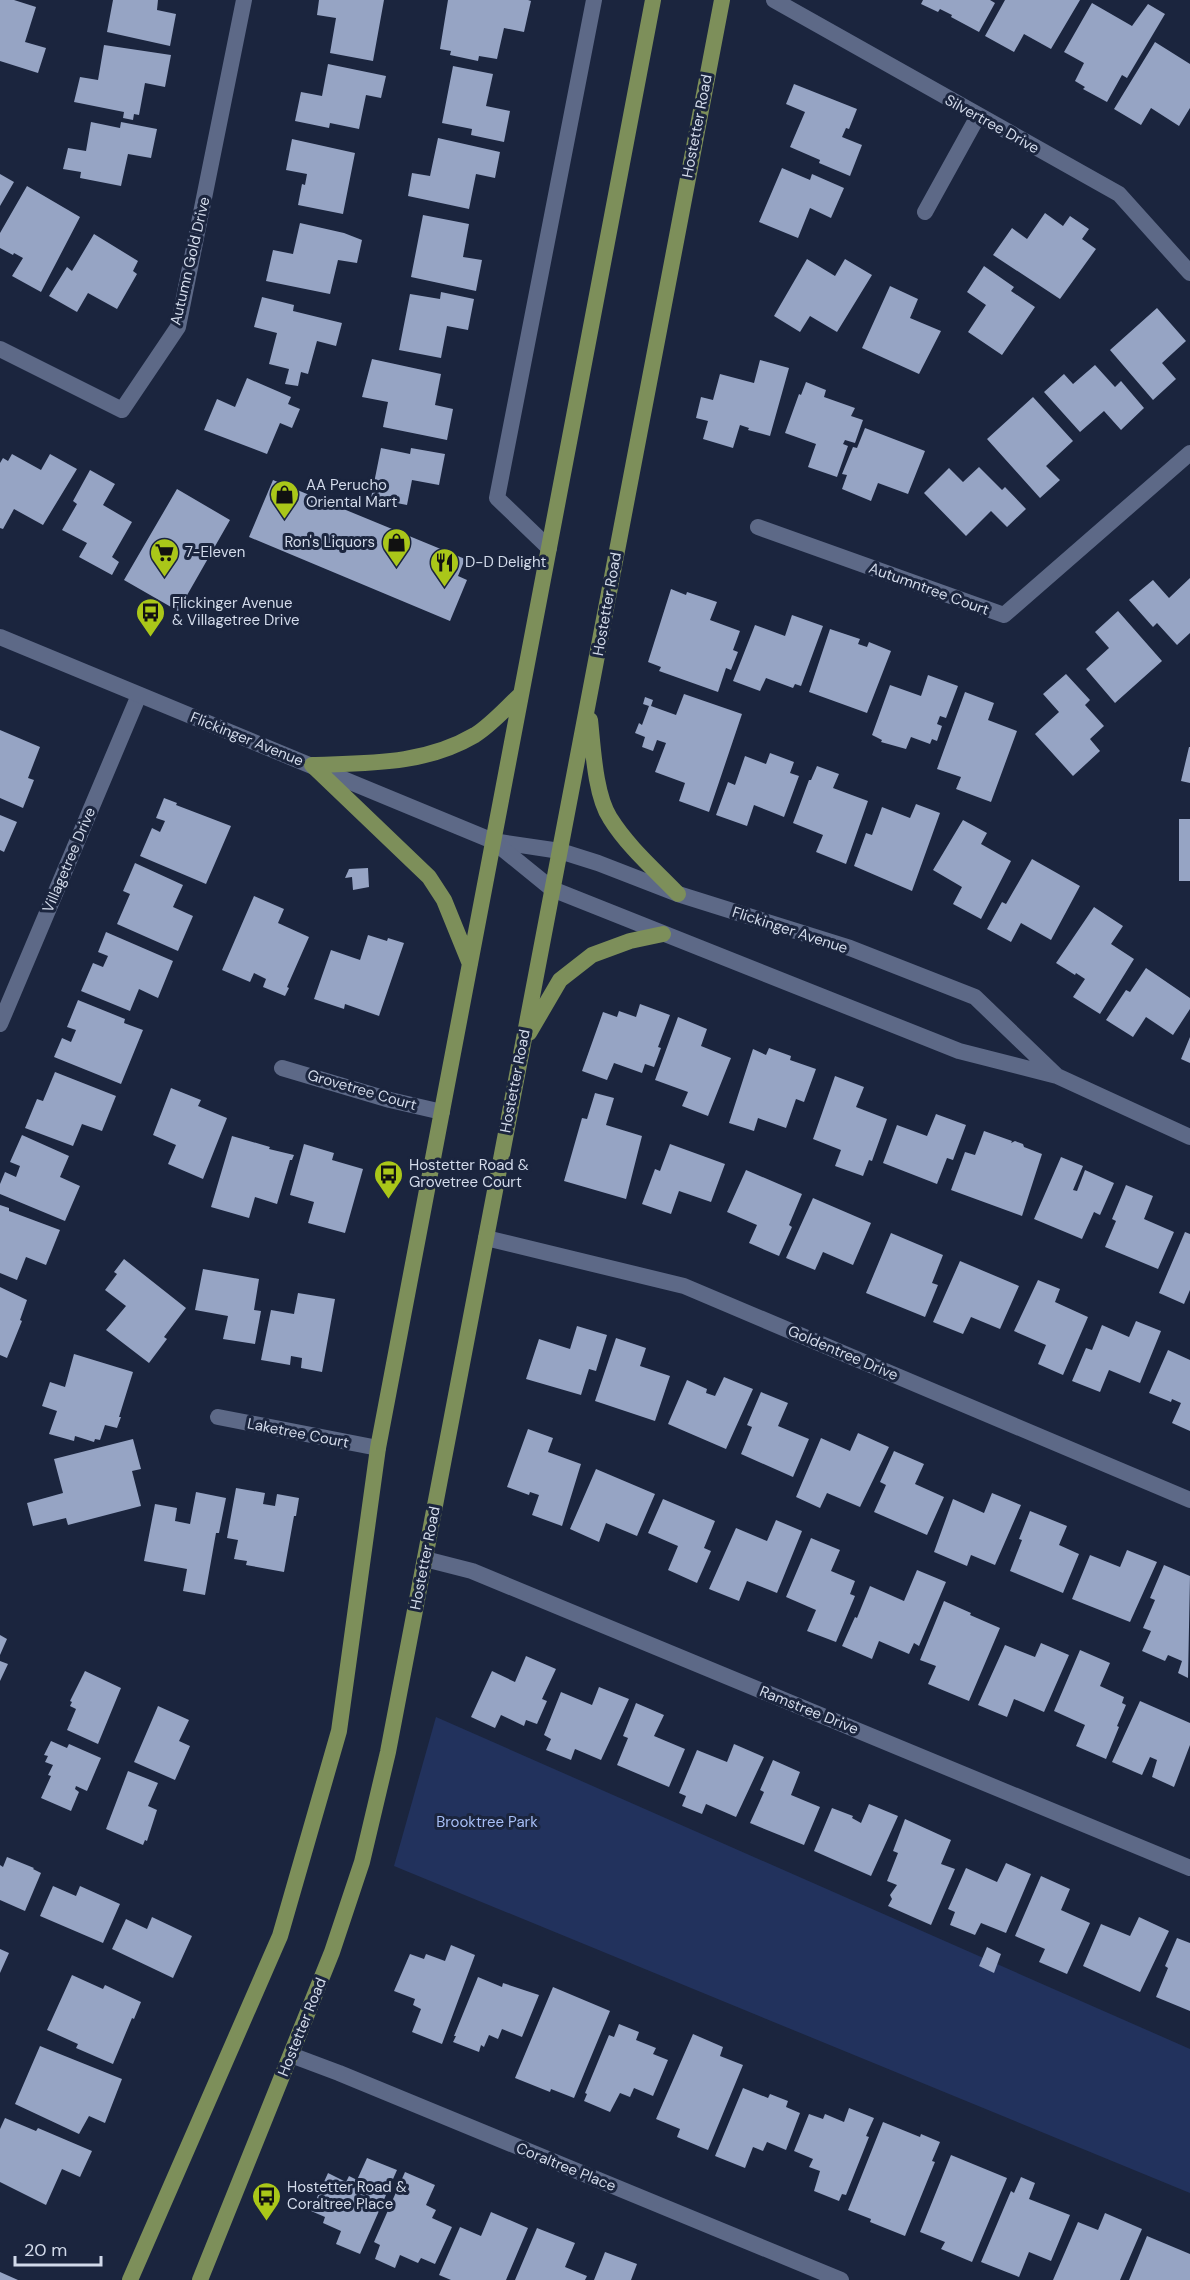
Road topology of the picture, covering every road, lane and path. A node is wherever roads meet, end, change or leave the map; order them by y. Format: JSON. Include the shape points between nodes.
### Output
{"nodes":[{"id":1,"x":244,"y":0,"type":"edge"},
{"id":2,"x":594,"y":0,"type":"edge"},
{"id":3,"x":653,"y":0,"type":"edge"},
{"id":4,"x":722,"y":0,"type":"edge"},
{"id":5,"x":774,"y":0,"type":"edge"},
{"id":6,"x":978,"y":116,"type":"junction"},
{"id":7,"x":925,"y":212,"type":"dead end"},
{"id":8,"x":1190,"y":273,"type":"edge"},
{"id":9,"x":0,"y":349,"type":"edge"},
{"id":10,"x":1190,"y":453,"type":"edge"},
{"id":11,"x":758,"y":526,"type":"dead end"},
{"id":12,"x":549,"y":548,"type":"junction"},
{"id":13,"x":0,"y":637,"type":"edge"},
{"id":14,"x":139,"y":695,"type":"junction"},
{"id":15,"x":520,"y":695,"type":"junction"},
{"id":16,"x":588,"y":706,"type":"junction"},
{"id":17,"x":312,"y":765,"type":"junction"},
{"id":18,"x":493,"y":841,"type":"junction"},
{"id":19,"x":560,"y":851,"type":"junction"},
{"id":20,"x":552,"y":889,"type":"junction"},
{"id":21,"x":678,"y":894,"type":"junction"},
{"id":22,"x":663,"y":934,"type":"junction"},
{"id":23,"x":470,"y":964,"type":"junction"},
{"id":24,"x":0,"y":1024,"type":"edge"},
{"id":25,"x":522,"y":1045,"type":"junction"},
{"id":26,"x":282,"y":1068,"type":"dead end"},
{"id":27,"x":1057,"y":1076,"type":"junction"},
{"id":28,"x":442,"y":1112,"type":"junction"},
{"id":29,"x":1190,"y":1137,"type":"edge"},
{"id":30,"x":486,"y":1238,"type":"junction"},
{"id":31,"x":218,"y":1417,"type":"dead end"},
{"id":32,"x":378,"y":1448,"type":"junction"},
{"id":33,"x":1190,"y":1500,"type":"edge"},
{"id":34,"x":425,"y":1559,"type":"junction"},
{"id":35,"x":1190,"y":1868,"type":"edge"},
{"id":36,"x":291,"y":2055,"type":"junction"},
{"id":37,"x":130,"y":2280,"type":"edge"},
{"id":38,"x":200,"y":2280,"type":"edge"},
{"id":39,"x":841,"y":2280,"type":"edge"}],
"edges":[{"from":1,"to":9,"type":"street","name":"Autumn Gold Drive","via":[[178,327],[122,410]]},
{"from":2,"to":12,"type":"street","via":[[497,498]]},
{"from":3,"to":12,"type":"main road"},
{"from":4,"to":16,"type":"main road","name":"Hostetter Road"},
{"from":5,"to":6,"type":"street","name":"Silvertree Drive"},
{"from":6,"to":7,"type":"street"},
{"from":6,"to":8,"type":"street","name":"Silvertree Drive","via":[[1119,194]]},
{"from":10,"to":11,"type":"street","name":"Autumntree Court","via":[[1004,615]]},
{"from":12,"to":15,"type":"main road"},
{"from":13,"to":14,"type":"street","name":"Flickinger Avenue"},
{"from":14,"to":17,"type":"street","name":"Flickinger Avenue"},
{"from":14,"to":24,"type":"street","name":"Villagetree Drive"},
{"from":15,"to":17,"type":"main road","via":[[476,734],[430,755],[390,762]]},
{"from":15,"to":18,"type":"main road"},
{"from":16,"to":19,"type":"main road","name":"Hostetter Road"},
{"from":16,"to":21,"type":"main road","via":[[598,784],[609,818]]},
{"from":17,"to":18,"type":"street","name":"Flickinger Avenue"},
{"from":17,"to":23,"type":"main road","via":[[429,877],[444,900]]},
{"from":18,"to":19,"type":"street","name":"Flickinger Avenue"},
{"from":18,"to":20,"type":"street","name":"Flickinger Avenue"},
{"from":18,"to":23,"type":"main road"},
{"from":19,"to":20,"type":"main road","name":"Hostetter Road"},
{"from":19,"to":21,"type":"street","name":"Flickinger Avenue"},
{"from":20,"to":22,"type":"street","name":"Flickinger Avenue"},
{"from":20,"to":25,"type":"main road","name":"Hostetter Road"},
{"from":21,"to":27,"type":"street","name":"Flickinger Avenue","via":[[850,948],[975,997]]},
{"from":22,"to":25,"type":"main road","via":[[592,955],[560,980]]},
{"from":22,"to":27,"type":"street","name":"Flickinger Avenue","via":[[959,1051]]},
{"from":23,"to":28,"type":"main road"},
{"from":25,"to":30,"type":"main road","name":"Hostetter Road"},
{"from":26,"to":28,"type":"street","name":"Grovetree Court"},
{"from":27,"to":29,"type":"street","name":"Flickinger Avenue"},
{"from":28,"to":32,"type":"main road"},
{"from":30,"to":33,"type":"street","name":"Goldentree Drive","via":[[684,1286]]},
{"from":30,"to":34,"type":"main road","name":"Hostetter Road"},
{"from":31,"to":32,"type":"street","name":"Laketree Court"},
{"from":32,"to":37,"type":"main road","via":[[339,1731],[280,1936]]},
{"from":34,"to":35,"type":"street","name":"Ramstree Drive","via":[[472,1571]]},
{"from":34,"to":36,"type":"main road","name":"Hostetter Road","via":[[388,1752],[362,1862]]},
{"from":36,"to":38,"type":"main road","name":"Hostetter Road"},
{"from":36,"to":39,"type":"street","name":"Coraltree Place"}]}
